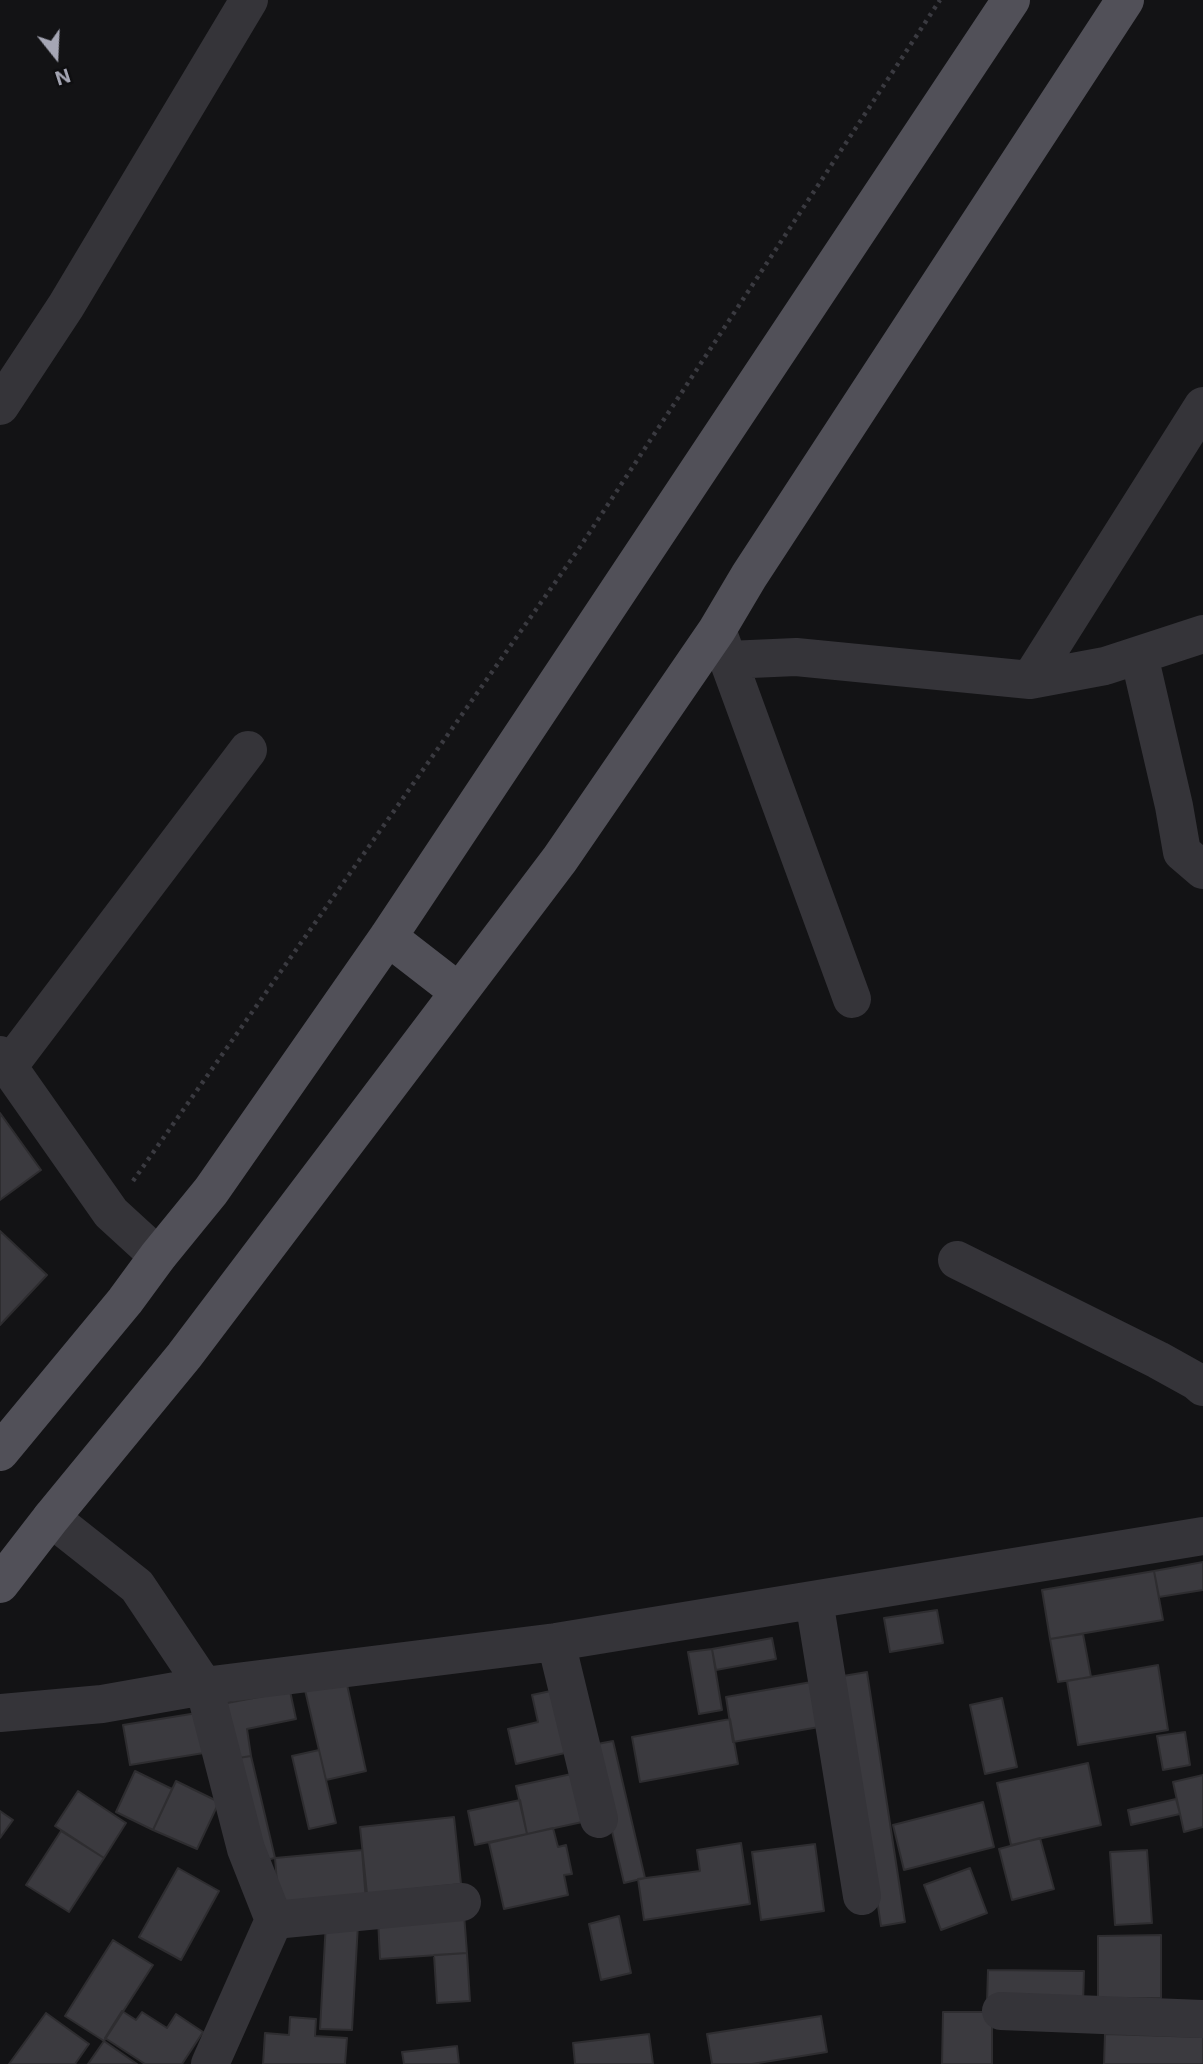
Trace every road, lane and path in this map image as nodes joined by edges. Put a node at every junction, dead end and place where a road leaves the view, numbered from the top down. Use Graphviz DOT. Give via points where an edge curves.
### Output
graph roads {
  1 [pos="249,0"];
  2 [pos="940,0"];
  3 [pos="1011,0"];
  4 [pos="1125,0"];
  5 [pos="0,406"];
  6 [pos="1203,406"];
  7 [pos="1203,634"];
  8 [pos="722,645"];
  9 [pos="1139,655"];
  10 [pos="1030,680"];
  11 [pos="248,750"];
  12 [pos="1203,870"];
  13 [pos="388,937"];
  14 [pos="459,992"];
  15 [pos="852,999"];
  16 [pos="4,1060"];
  17 [pos="111,1213"];
  18 [pos="158,1256"];
  19 [pos="957,1261"];
  20 [pos="1203,1387"];
  21 [pos="0,1452"];
  22 [pos="51,1518"];
  23 [pos="1203,1535"];
  24 [pos="0,1584"];
  25 [pos="814,1600"];
  26 [pos="556,1642"];
  27 [pos="204,1686"];
  28 [pos="0,1713"];
  29 [pos="599,1819"];
  30 [pos="862,1896"];
  31 [pos="462,1902"];
  32 [pos="274,1920"];
  33 [pos="1001,2011"];
  34 [pos="1203,2019"];
  35 [pos="210,2064"];
  1 -- 5 [label="street" via="66,306"];
  2 -- 17 [label="path" via="579,550"];
  3 -- 13 [label="main road"];
  4 -- 8 [label="main road" via="772,542"];
  6 -- 10 [label="street"];
  7 -- 9 [label="street"];
  8 -- 10 [label="street" via="796,657"];
  8 -- 14 [label="main road"];
  8 -- 15 [label="street"];
  9 -- 10 [label="street"];
  9 -- 12 [label="street" via="1182,852"];
  11 -- 16 [label="street"];
  13 -- 14 [label="main road"];
  13 -- 18 [label="main road" via="211,1191"];
  14 -- 22 [label="main road" via="268,1248"];
  16 -- 17 [label="street"];
  17 -- 18 [label="street"];
  18 -- 21 [label="main road"];
  19 -- 20 [label="street" via="1158,1360"];
  22 -- 24 [label="main road"];
  22 -- 27 [label="street" via="137,1586"];
  23 -- 25 [label="street"];
  25 -- 26 [label="street"];
  25 -- 30 [label="street"];
  26 -- 27 [label="street"];
  26 -- 29 [label="street"];
  27 -- 28 [label="street" via="102,1704"];
  27 -- 32 [label="street" via="246,1849"];
  31 -- 32 [label="street"];
  32 -- 35 [label="street"];
  33 -- 34 [label="street"];
}
